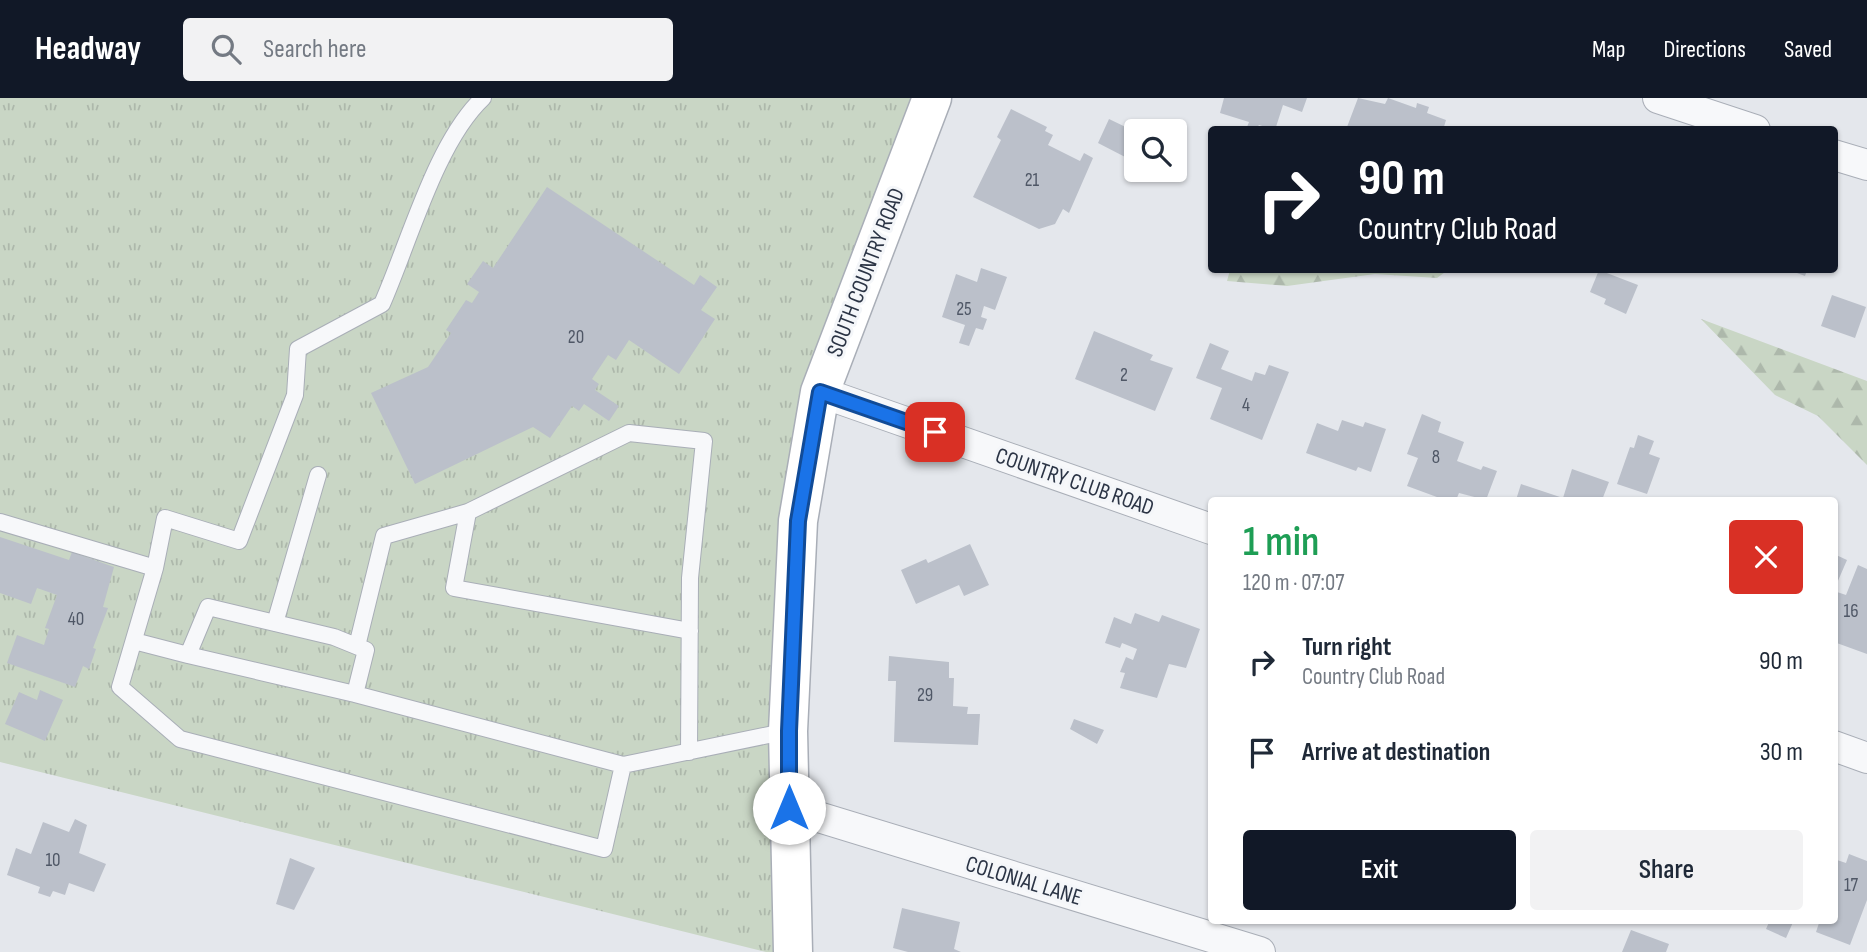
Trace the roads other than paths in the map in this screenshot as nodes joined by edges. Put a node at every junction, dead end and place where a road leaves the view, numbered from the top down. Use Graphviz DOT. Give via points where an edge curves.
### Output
graph roads {
  1 [pos="483,98"];
  2 [pos="932,98"];
  3 [pos="1658,98"];
  4 [pos="1743,126"];
  5 [pos="1838,156"];
  6 [pos="1867,166"];
  7 [pos="820,392"];
  8 [pos="317,475"];
  9 [pos="468,512"];
  10 [pos="0,522"];
  11 [pos="1208,528"];
  12 [pos="155,568"];
  13 [pos="275,623"];
  14 [pos="690,631"];
  15 [pos="134,641"];
  16 [pos="357,646"];
  17 [pos="188,655"];
  18 [pos="355,694"];
  19 [pos="789,731"];
  20 [pos="1838,747"];
  21 [pos="689,752"];
  22 [pos="1867,758"];
  23 [pos="623,765"];
  24 [pos="789,808"];
  25 [pos="793,952"];
  26 [pos="1260,952"];
  1 -- 12 [label="lane" via="467,113 426,193 382,304 298,349 295,395 239,541 166,518"];
  2 -- 7 [label="main road, SOUTH COUNTRY ROAD"];
  3 -- 4 [label="street"];
  5 -- 6 [label="street"];
  7 -- 11 [label="street, COUNTRY CLUB ROAD"];
  7 -- 19 [label="main road, SOUTH COUNTRY ROAD" via="798,521"];
  8 -- 13 [label="lane"];
  9 -- 14 [label="lane" via="454,588"];
  9 -- 14 [label="lane" via="629,433 704,441 690,578"];
  9 -- 16 [label="lane" via="383,536"];
  10 -- 12 [label="lane"];
  12 -- 15 [label="lane"];
  13 -- 16 [label="lane"];
  13 -- 17 [label="lane" via="208,607"];
  14 -- 21 [label="lane"];
  15 -- 17 [label="lane"];
  15 -- 23 [label="lane" via="120,687 180,738 604,849"];
  16 -- 18 [label="lane" via="366,650"];
  17 -- 18 [label="lane"];
  18 -- 23 [label="lane"];
  19 -- 21 [label="lane"];
  19 -- 24 [label="main road, SOUTH COUNTRY ROAD"];
  20 -- 22 [label="street"];
  21 -- 23 [label="lane"];
  24 -- 25 [label="main road, SOUTH COUNTRY ROAD"];
  24 -- 26 [label="street, COLONIAL LANE"];
}
